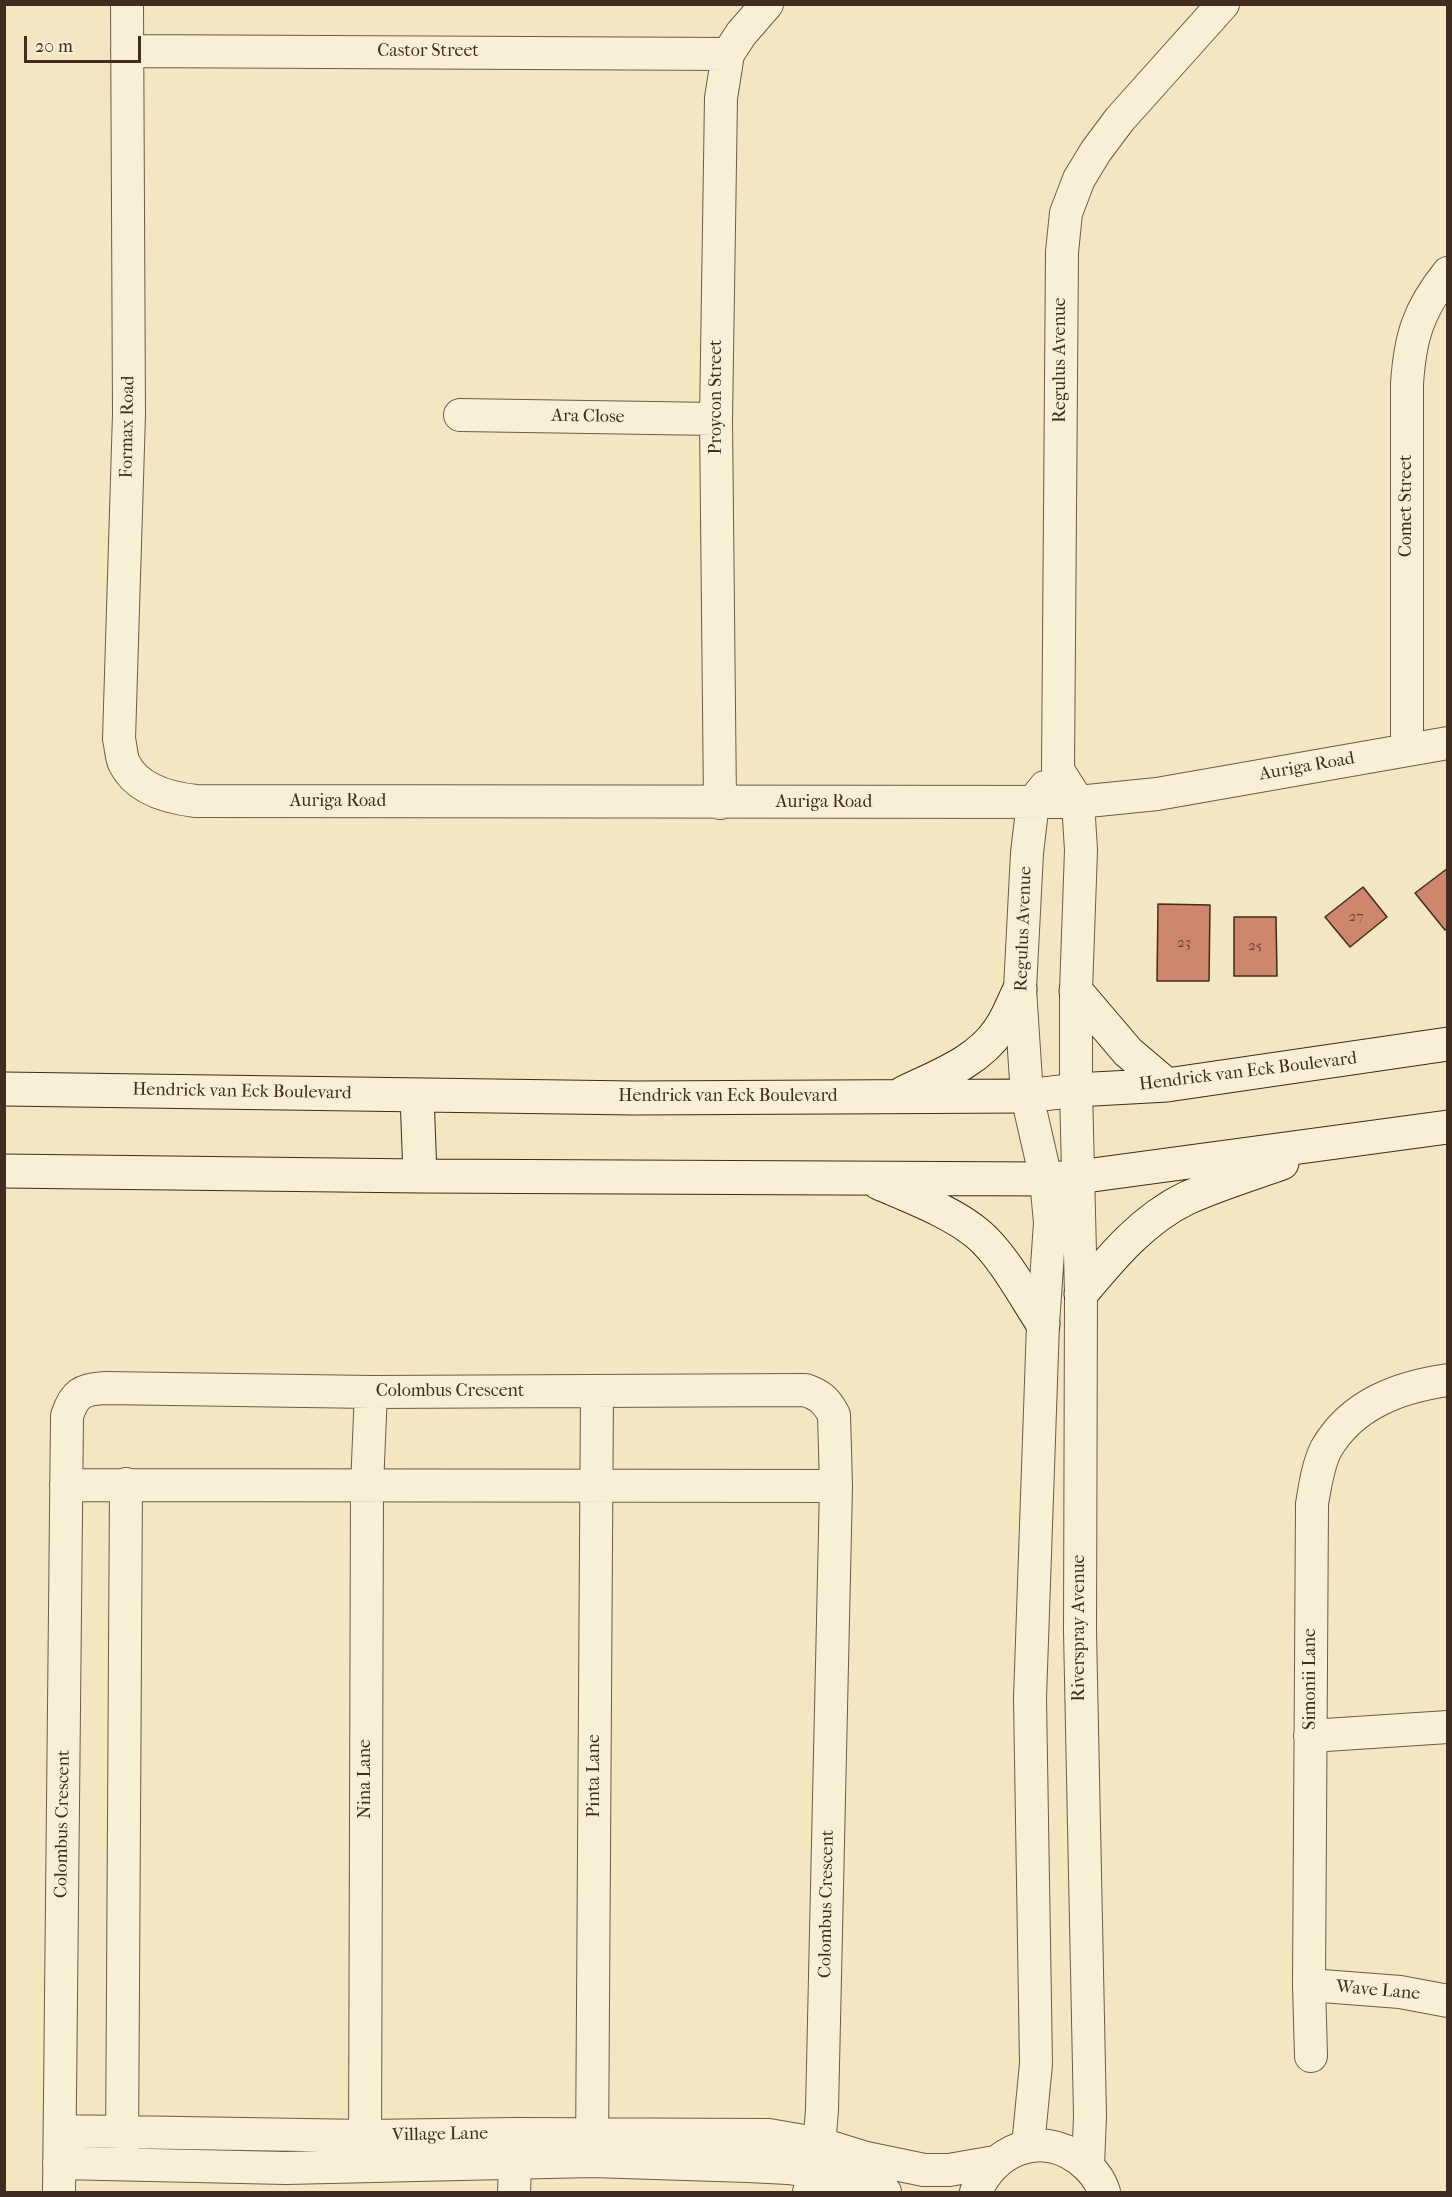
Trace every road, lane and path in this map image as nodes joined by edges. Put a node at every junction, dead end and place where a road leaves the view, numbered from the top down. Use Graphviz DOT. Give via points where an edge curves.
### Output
graph roads {
  1 [pos="128,4"];
  2 [pos="767,4"];
  3 [pos="1224,4"];
  4 [pos="127,51"];
  5 [pos="728,54"];
  6 [pos="1448,273"];
  7 [pos="460,415"];
  8 [pos="716,419"];
  9 [pos="1448,743"];
  10 [pos="1407,749"];
  11 [pos="1058,770"];
  12 [pos="196,801"];
  13 [pos="1033,802"];
  14 [pos="1077,802"];
  15 [pos="720,803"];
  16 [pos="1020,989"];
  17 [pos="1076,991"];
  18 [pos="1448,1044"];
  19 [pos="1167,1085"];
  20 [pos="4,1089"];
  21 [pos="1076,1090"];
  22 [pos="417,1095"];
  23 [pos="896,1096"];
  24 [pos="1027,1096"];
  25 [pos="1448,1127"];
  26 [pos="1352,1139"];
  27 [pos="4,1171"];
  28 [pos="420,1176"];
  29 [pos="1078,1177"];
  30 [pos="869,1178"];
  31 [pos="1046,1179"];
  32 [pos="1081,1294"];
  33 [pos="1043,1324"];
  34 [pos="1448,1380"];
  35 [pos="1042,1388"];
  36 [pos="597,1391"];
  37 [pos="371,1392"];
  38 [pos="1081,1392"];
  39 [pos="66,1485"];
  40 [pos="126,1485"];
  41 [pos="367,1486"];
  42 [pos="597,1486"];
  43 [pos="837,1486"];
  44 [pos="1032,1630"];
  45 [pos="1080,1631"];
  46 [pos="1448,1727"];
  47 [pos="1310,1736"];
  48 [pos="1081,1776"];
  49 [pos="1030,1779"];
  50 [pos="1309,1985"];
  51 [pos="1448,2001"];
  52 [pos="1311,2056"];
  53 [pos="60,2131"];
  54 [pos="123,2132"];
  55 [pos="287,2134"];
  56 [pos="1028,2146"];
  57 [pos="592,2148"];
  58 [pos="365,2151"];
  59 [pos="995,2162"];
  60 [pos="515,2163"];
  61 [pos="121,2165"];
  62 [pos="1088,2166"];
  63 [pos="815,2170"];
  64 [pos="59,2178"];
  65 [pos="286,2180"];
  66 [pos="885,2193"];
  67 [pos="976,2193"];
  68 [pos="1104,2193"];
  1 -- 4 [label="street, Formax Road"];
  2 -- 5 [label="street, Proycon Street"];
  3 -- 11 [label="street, Regulus Avenue" via="1120,119 1079,179 1066,213 1062,252"];
  4 -- 5 [label="street, Castor Street"];
  4 -- 12 [label="street, Formax Road" via="129,414 119,740 124,762 145,786 178,799"];
  5 -- 8 [label="street, Proycon Street" via="721,98"];
  6 -- 10 [label="street, Comet Street" via="1424,305 1409,357"];
  7 -- 8 [label="street, Ara Close"];
  8 -- 15 [label="street, Proycon Street"];
  9 -- 10 [label="street, Auriga Road"];
  10 -- 14 [label="street, Auriga Road" via="1157,794"];
  11 -- 13 [label="street"];
  11 -- 14 [label="street"];
  12 -- 15 [label="street, Auriga Road"];
  13 -- 14 [label="street, Auriga Road"];
  13 -- 15 [label="street, Auriga Road"];
  13 -- 16 [label="street, Regulus Avenue"];
  14 -- 17 [label="street" via="1081,850"];
  16 -- 23 [label="main road" via="1000,1029 978,1052"];
  16 -- 24 [label="street, Regulus Avenue"];
  17 -- 19 [label="main road" via="1128,1052"];
  17 -- 21 [label="street"];
  18 -- 19 [label="main road, Hendrick van Eck Boulevard"];
  19 -- 21 [label="main road, Hendrick van Eck Boulevard"];
  20 -- 22 [label="main road, Hendrick van Eck Boulevard"];
  21 -- 24 [label="main road, Hendrick van Eck Boulevard"];
  21 -- 29 [label="street, Riverspray Avenue"];
  22 -- 23 [label="main road, Hendrick van Eck Boulevard"];
  22 -- 28 [label="main road"];
  23 -- 24 [label="main road, Hendrick van Eck Boulevard"];
  24 -- 31 [label="street"];
  25 -- 26 [label="main road"];
  26 -- 29 [label="main road"];
  26 -- 32 [label="main road" via="1186,1199 1131,1238"];
  27 -- 28 [label="main road"];
  28 -- 30 [label="main road"];
  29 -- 31 [label="main road"];
  29 -- 32 [label="street, Riverspray Avenue"];
  30 -- 31 [label="main road"];
  30 -- 33 [label="main road" via="962,1223 978,1235 994,1251"];
  31 -- 33 [label="street" via="1050,1223"];
  32 -- 38 [label="street, Riverspray Avenue"];
  33 -- 35 [label="street"];
  34 -- 47 [label="street, Simonii Lane" via="1390,1393 1359,1411 1325,1451 1312,1504"];
  35 -- 38 [label="street"];
  35 -- 44 [label="street"];
  36 -- 37 [label="street, Colombus Crescent"];
  36 -- 42 [label="street, Pinta Lane"];
  36 -- 43 [label="street, Colombus Crescent" via="805,1390 820,1395 834,1415"];
  37 -- 39 [label="street, Colombus Crescent" via="90,1389 78,1394 67,1416"];
  37 -- 41 [label="street, Nina Lane"];
  38 -- 45 [label="street, Riverspray Avenue"];
  39 -- 40 [label="street"];
  39 -- 53 [label="street, Colombus Crescent"];
  40 -- 41 [label="street"];
  40 -- 54 [label="street"];
  41 -- 42 [label="street"];
  41 -- 58 [label="street, Nina Lane"];
  42 -- 43 [label="street"];
  42 -- 57 [label="street, Pinta Lane"];
  43 -- 63 [label="street, Colombus Crescent"];
  44 -- 45 [label="street"];
  44 -- 49 [label="street"];
  45 -- 48 [label="street, Riverspray Avenue"];
  46 -- 47 [label="street"];
  47 -- 50 [label="street, Simonii Lane"];
  48 -- 49 [label="street"];
  48 -- 62 [label="street, Riverspray Avenue"];
  49 -- 56 [label="street" via="1036,2064"];
  50 -- 51 [label="street, Wave Lane" via="1400,1992"];
  50 -- 52 [label="street, Simonii Lane"];
  53 -- 54 [label="street, Village Lane"];
  53 -- 64 [label="street, Colombus Crescent"];
  54 -- 55 [label="street, Village Lane"];
  54 -- 61 [label="street"];
  55 -- 58 [label="street, Village Lane"];
  55 -- 65 [label="street"];
  56 -- 59 [label="street"];
  56 -- 62 [label="street" via="1050,2146 1070,2152"];
  57 -- 60 [label="street, Village Lane"];
  57 -- 63 [label="street, Village Lane"];
  58 -- 60 [label="street, Village Lane"];
  58 -- 65 [label="street, Village Lane"];
  59 -- 63 [label="street" via="924,2170 866,2158"];
  59 -- 67 [label="street"];
  61 -- 64 [label="street, Village Lane"];
  61 -- 65 [label="street, Village Lane"];
  62 -- 68 [label="street"];
  63 -- 66 [label="street"];
}
